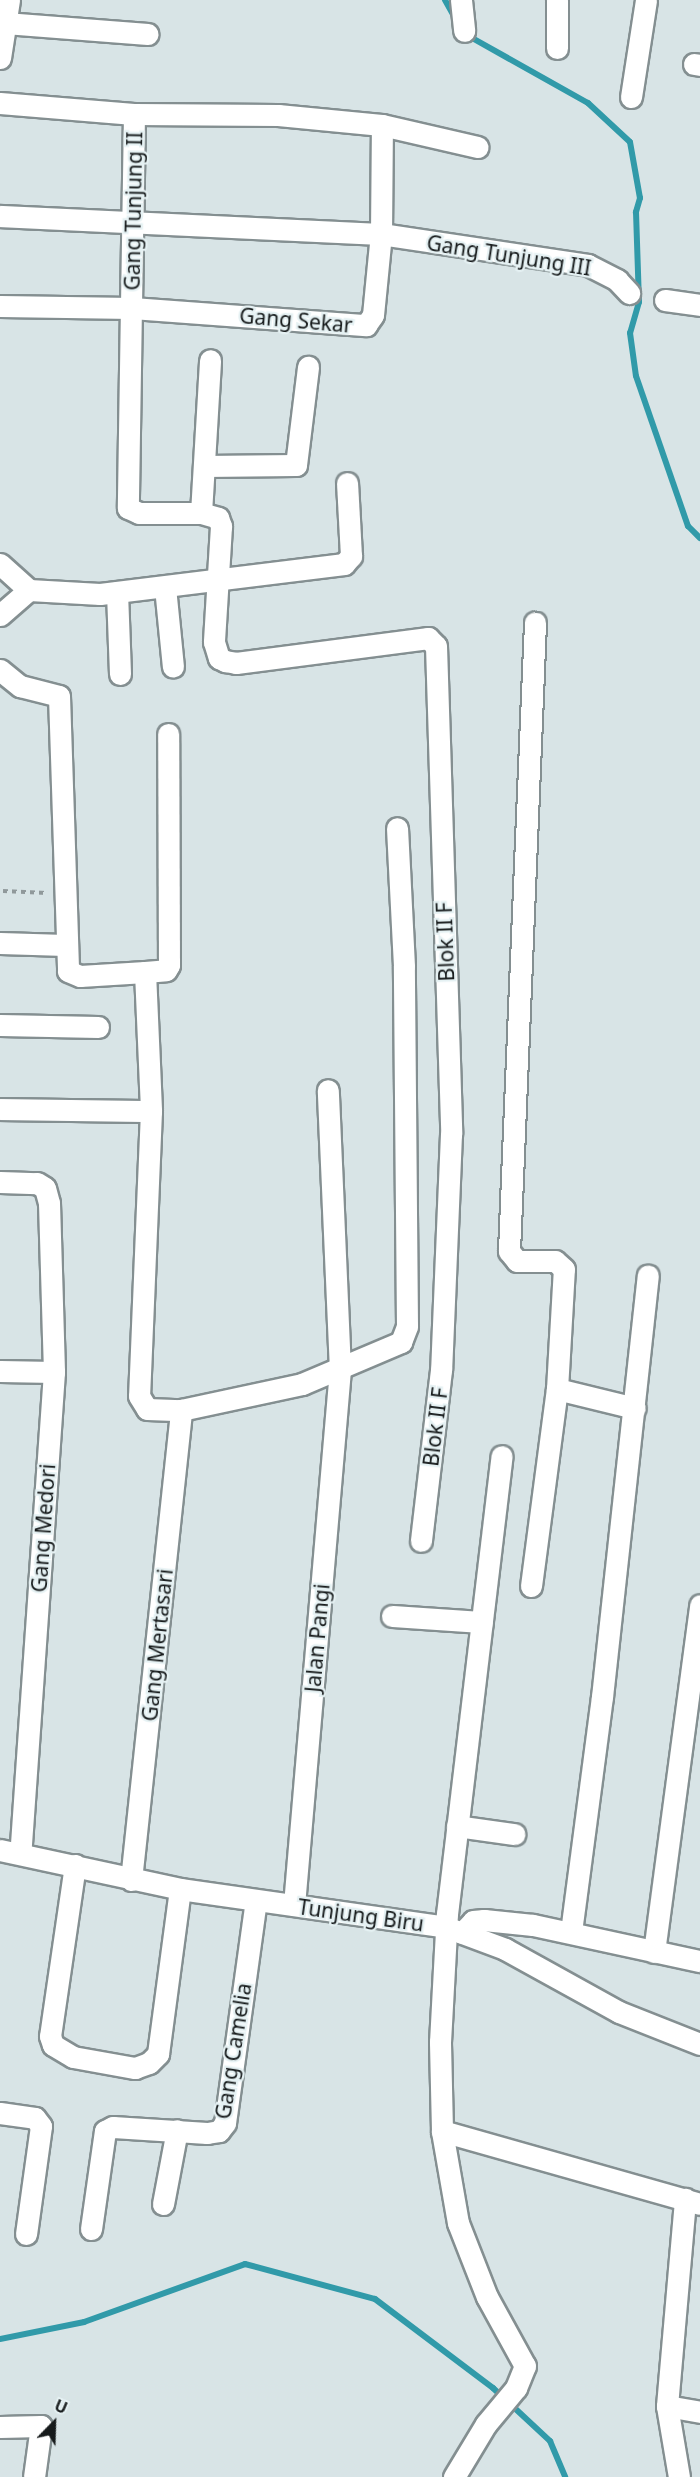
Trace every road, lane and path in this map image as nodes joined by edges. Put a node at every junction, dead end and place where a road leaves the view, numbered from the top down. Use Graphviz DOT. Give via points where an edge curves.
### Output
graph roads {
  1 [pos="9,0"];
  2 [pos="461,0"];
  3 [pos="557,0"];
  4 [pos="646,0"];
  5 [pos="5,23"];
  6 [pos="464,31"];
  7 [pos="148,34"];
  8 [pos="556,48"];
  9 [pos="0,58"];
  10 [pos="631,98"];
  11 [pos="0,104"];
  12 [pos="134,114"];
  13 [pos="382,125"];
  14 [pos="477,147"];
  15 [pos="0,216"];
  16 [pos="132,222"];
  17 [pos="381,234"];
  18 [pos="629,293"];
  19 [pos="665,300"];
  20 [pos="700,305"];
  21 [pos="0,306"];
  22 [pos="132,308"];
  23 [pos="210,360"];
  24 [pos="308,367"];
  25 [pos="204,466"];
  26 [pos="347,483"];
  27 [pos="201,513"];
  28 [pos="0,564"];
  29 [pos="219,578"];
  30 [pos="165,587"];
  31 [pos="29,590"];
  32 [pos="117,592"];
  33 [pos="0,615"];
  34 [pos="535,623"];
  35 [pos="173,667"];
  36 [pos="0,670"];
  37 [pos="120,674"];
  38 [pos="168,734"];
  39 [pos="397,828"];
  40 [pos="3,891"];
  41 [pos="63,893"];
  42 [pos="0,943"];
  43 [pos="65,945"];
  44 [pos="146,972"];
  45 [pos="0,1025"];
  46 [pos="98,1027"];
  47 [pos="328,1090"];
  48 [pos="0,1109"];
  49 [pos="151,1111"];
  50 [pos="0,1182"];
  51 [pos="648,1275"];
  52 [pos="340,1370"];
  53 [pos="0,1371"];
  54 [pos="54,1372"];
  55 [pos="557,1389"];
  56 [pos="635,1408"];
  57 [pos="181,1410"];
  58 [pos="502,1456"];
  59 [pos="421,1541"];
  60 [pos="531,1586"];
  61 [pos="700,1605"];
  62 [pos="392,1616"];
  63 [pos="482,1622"];
  64 [pos="457,1826"];
  65 [pos="514,1834"];
  66 [pos="10,1851"];
  67 [pos="75,1864"];
  68 [pos="131,1880"];
  69 [pos="180,1889"];
  70 [pos="256,1901"];
  71 [pos="294,1905"];
  72 [pos="454,1930"];
  73 [pos="571,1932"];
  74 [pos="654,1952"];
  75 [pos="700,1961"];
  76 [pos="700,2044"];
  77 [pos="0,2113"];
  78 [pos="177,2130"];
  79 [pos="442,2131"];
  80 [pos="692,2201"];
  81 [pos="163,2204"];
  82 [pos="91,2229"];
  83 [pos="26,2234"];
  84 [pos="667,2406"];
  85 [pos="700,2412"];
  86 [pos="0,2427"];
  87 [pos="34,2477"];
  88 [pos="454,2477"];
  89 [pos="679,2477"];
  1 -- 5 [label="street"];
  2 -- 6 [label="street"];
  3 -- 8 [label="street"];
  4 -- 10 [label="street"];
  5 -- 7 [label="street"];
  5 -- 9 [label="street"];
  11 -- 12 [label="street"];
  12 -- 13 [label="street" via="278,115"];
  12 -- 16 [label="street, Gang Tunjung II"];
  13 -- 14 [label="street"];
  13 -- 17 [label="street"];
  15 -- 16 [label="street, Gang Tunjung III"];
  16 -- 17 [label="street, Gang Tunjung III"];
  16 -- 22 [label="street, Gang Tunjung II"];
  17 -- 18 [label="street, Gang Tunjung III" via="588,265 616,280"];
  17 -- 22 [label="street, Gang Sekar" via="373,315 366,326"];
  19 -- 20 [label="street"];
  21 -- 22 [label="street"];
  22 -- 27 [label="street, Gang Tunjung II" via="128,508 139,513"];
  23 -- 25 [label="street"];
  24 -- 25 [label="street" via="296,465"];
  25 -- 27 [label="street"];
  26 -- 29 [label="street" via="349,561"];
  27 -- 29 [label="street" via="218,518 221,526"];
  28 -- 31 [label="street"];
  29 -- 30 [label="street"];
  29 -- 59 [label="street, Blok II F" via="214,642 219,658 225,661 236,663 428,638 436,646 451,1134 441,1370"];
  30 -- 32 [label="street"];
  30 -- 35 [label="street"];
  31 -- 32 [label="street"];
  31 -- 33 [label="street"];
  32 -- 37 [label="street"];
  34 -- 55 [label="street" via="509,1251 518,1261 555,1261 564,1269"];
  36 -- 41 [label="street" via="20,686 59,696"];
  38 -- 44 [label="street" via="169,964 166,970"];
  39 -- 52 [label="street" via="404,966 407,1326 401,1342"];
  40 -- 41 [label="path"];
  41 -- 43 [label="street"];
  42 -- 43 [label="street"];
  43 -- 44 [label="street" via="66,966 74,976"];
  44 -- 49 [label="street"];
  45 -- 46 [label="street"];
  47 -- 52 [label="street, Jalan Pangi"];
  48 -- 49 [label="street"];
  49 -- 57 [label="street" via="138,1396 147,1409"];
  50 -- 54 [label="street, Gang Medori" via="37,1183 45,1188 49,1203"];
  51 -- 56 [label="street"];
  52 -- 57 [label="street" via="268,1393"];
  52 -- 71 [label="street, Jalan Pangi"];
  53 -- 54 [label="street"];
  54 -- 66 [label="street, Gang Medori"];
  55 -- 56 [label="street"];
  55 -- 60 [label="street"];
  56 -- 73 [label="street"];
  57 -- 68 [label="street, Gang Mertasari"];
  58 -- 63 [label="street"];
  61 -- 74 [label="street"];
  62 -- 63 [label="street"];
  63 -- 64 [label="street"];
  64 -- 65 [label="street"];
  64 -- 72 [label="street"];
  66 -- 67 [label="street, Tunjung Biru"];
  67 -- 68 [label="street, Tunjung Biru"];
  67 -- 69 [label="street" via="50,2026 53,2045 73,2057 135,2068 149,2063 158,2054"];
  68 -- 69 [label="street, Tunjung Biru"];
  69 -- 70 [label="street, Tunjung Biru"];
  70 -- 71 [label="street, Tunjung Biru"];
  70 -- 78 [label="street, Gang Camelia" via="225,2123 219,2131"];
  71 -- 72 [label="street, Tunjung Biru"];
  72 -- 73 [label="street" via="484,1920"];
  72 -- 76 [label="street, Tunjung Biru" via="505,1949 619,2012"];
  72 -- 79 [label="street" via="440,2042"];
  73 -- 74 [label="street"];
  74 -- 75 [label="street"];
  77 -- 83 [label="street" via="35,2118 41,2126"];
  78 -- 81 [label="street"];
  78 -- 82 [label="street, Gang Camelia" via="112,2127 105,2131"];
  79 -- 80 [label="street"];
  79 -- 88 [label="street" via="458,2223 487,2297 525,2366 516,2388 486,2424"];
  80 -- 84 [label="street"];
  84 -- 85 [label="street"];
  84 -- 89 [label="street"];
  86 -- 87 [label="street" via="40,2426"];
}
